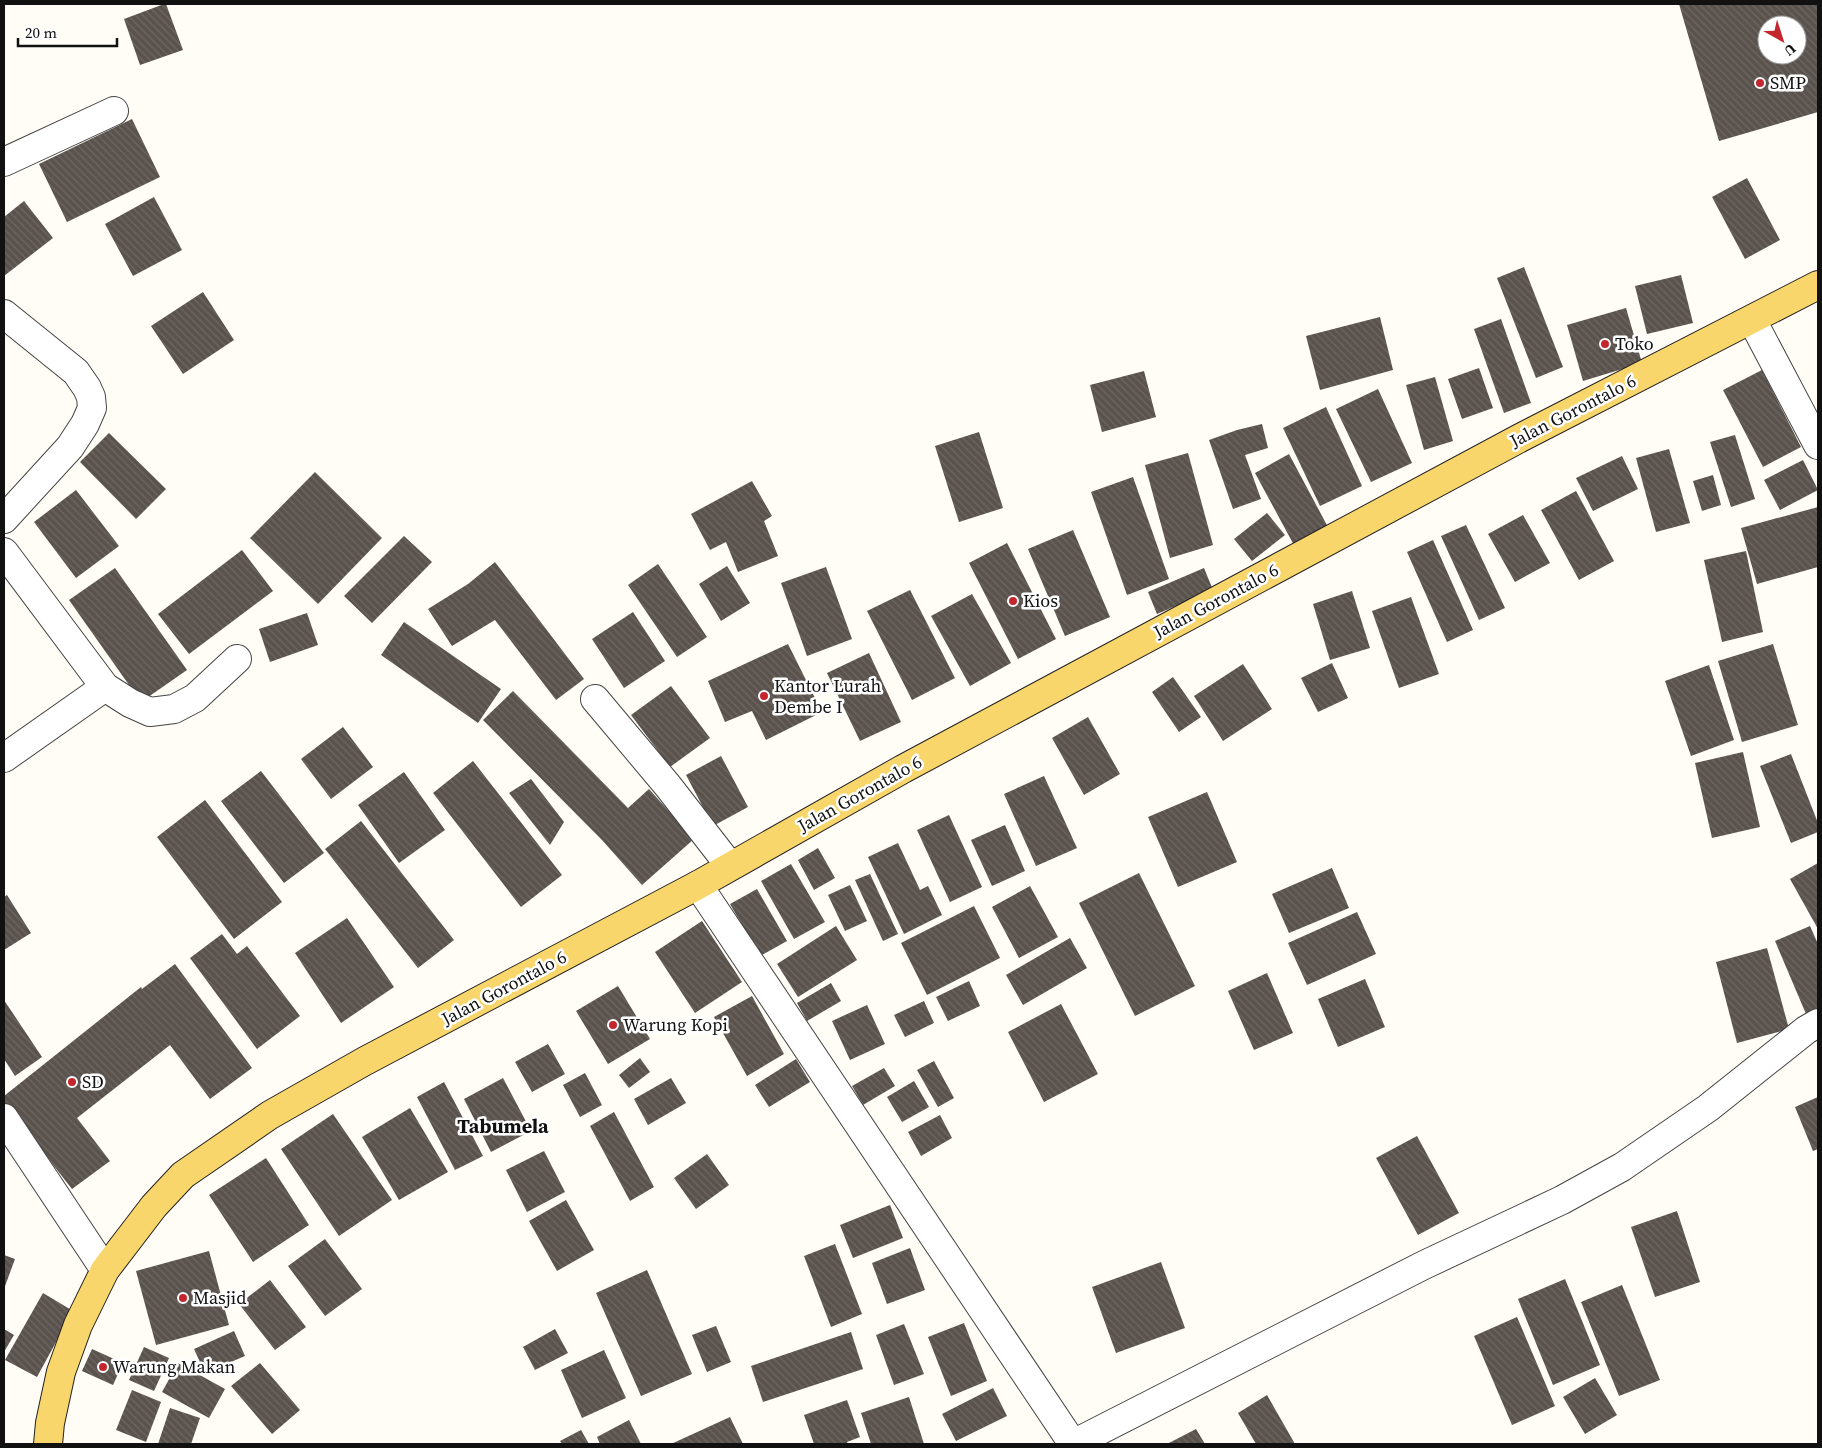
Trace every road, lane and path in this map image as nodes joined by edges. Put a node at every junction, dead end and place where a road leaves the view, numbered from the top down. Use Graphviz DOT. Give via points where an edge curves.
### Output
graph roads {
  1 [pos="114,111"];
  2 [pos="4,162"];
  3 [pos="1818,285"];
  4 [pos="4,314"];
  5 [pos="1752,320"];
  6 [pos="1818,445"];
  7 [pos="4,519"];
  8 [pos="4,552"];
  9 [pos="237,659"];
  10 [pos="105,687"];
  11 [pos="595,699"];
  12 [pos="4,758"];
  13 [pos="730,866"];
  14 [pos="698,885"];
  15 [pos="1818,1024"];
  16 [pos="4,1118"];
  17 [pos="106,1270"];
  18 [pos="48,1444"];
  19 [pos="1073,1444"];
  1 -- 2 [label="street"];
  3 -- 5 [label="main road, Jalan Gorontalo 6"];
  4 -- 7 [label="street" via="76,372 91,397 92,408 70,447"];
  5 -- 6 [label="street"];
  5 -- 13 [label="main road, Jalan Gorontalo 6" via="1468,466 903,769"];
  8 -- 10 [label="street"];
  9 -- 10 [label="street" via="196,698 174,709 150,712"];
  10 -- 12 [label="street"];
  11 -- 13 [label="street"];
  13 -- 14 [label="main road, Jalan Gorontalo 6"];
  14 -- 17 [label="main road, Jalan Gorontalo 6" via="365,1061 262,1120 183,1175 154,1206"];
  14 -- 19 [label="street"];
  15 -- 19 [label="street" via="1806,1030 1708,1108 1622,1167"];
  16 -- 17 [label="street"];
  17 -- 18 [label="main road, Jalan Gorontalo 6" via="78,1326 60,1372"];
}
